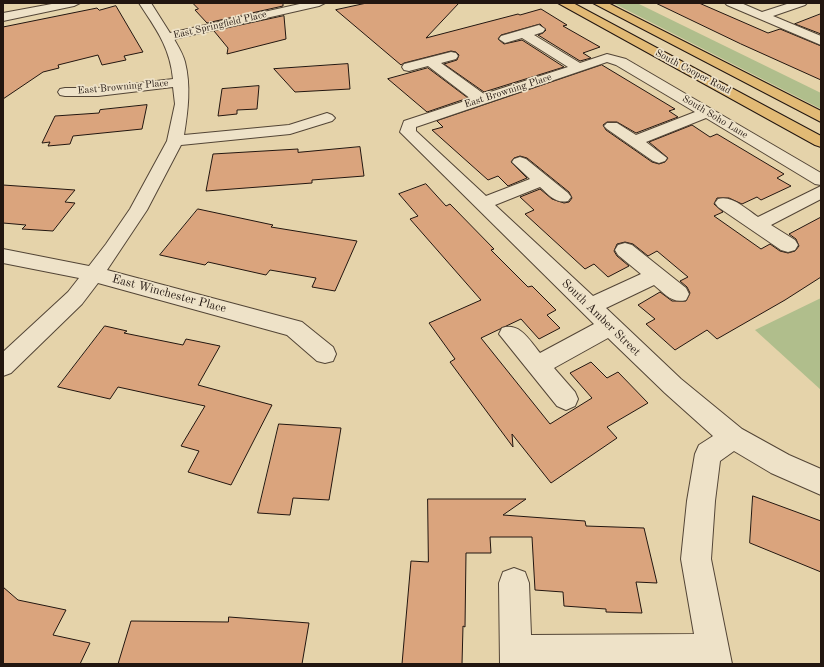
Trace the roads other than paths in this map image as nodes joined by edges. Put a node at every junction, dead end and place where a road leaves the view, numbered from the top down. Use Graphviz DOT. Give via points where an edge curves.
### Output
graph roads {
  1 [pos="7,3"];
  2 [pos="74,3"];
  3 [pos="145,3"];
  4 [pos="264,3"];
  5 [pos="319,3"];
  6 [pos="564,3"];
  7 [pos="599,3"];
  8 [pos="730,3"];
  9 [pos="801,3"];
  10 [pos="275,13"];
  11 [pos="762,16"];
  12 [pos="7,17"];
  13 [pos="542,28"];
  14 [pos="524,34"];
  15 [pos="167,37"];
  16 [pos="506,39"];
  17 [pos="821,42"];
  18 [pos="451,56"];
  19 [pos="608,58"];
  20 [pos="431,62"];
  21 [pos="409,67"];
  22 [pos="579,68"];
  23 [pos="181,82"];
  24 [pos="65,92"];
  25 [pos="482,100"];
  26 [pos="708,112"];
  27 [pos="821,117"];
  28 [pos="327,118"];
  29 [pos="409,124"];
  30 [pos="612,126"];
  31 [pos="175,141"];
  32 [pos="634,141"];
  33 [pos="821,142"];
  34 [pos="659,158"];
  35 [pos="520,162"];
  36 [pos="542,180"];
  37 [pos="821,180"];
  38 [pos="821,192"];
  39 [pos="562,197"];
  40 [pos="724,203"];
  41 [pos="482,204"];
  42 [pos="757,224"];
  43 [pos="788,245"];
  44 [pos="625,250"];
  45 [pos="3,256"];
  46 [pos="93,274"];
  47 [pos="656,275"];
  48 [pos="679,294"];
  49 [pos="590,307"];
  50 [pos="610,326"];
  51 [pos="510,334"];
  52 [pos="326,354"];
  53 [pos="3,366"];
  54 [pos="537,366"];
  55 [pos="566,398"];
  56 [pos="733,437"];
  57 [pos="821,482"];
  58 [pos="514,583"];
  59 [pos="715,657"];
  60 [pos="515,658"];
  1 -- 12 [label="street"];
  2 -- 12 [label="street"];
  3 -- 15 [label="street"];
  4 -- 10 [label="street"];
  5 -- 10 [label="street, East Springfield Place"];
  6 -- 33 [label="main road, South Cooper Road"];
  7 -- 27 [label="main road, South Cooper Road"];
  8 -- 11 [label="street"];
  9 -- 11 [label="street"];
  10 -- 15 [label="street, East Springfield Place"];
  11 -- 17 [label="street"];
  13 -- 14 [label="street"];
  14 -- 16 [label="street"];
  14 -- 22 [label="street"];
  15 -- 23 [label="street" via="178,61"];
  18 -- 20 [label="street"];
  19 -- 22 [label="street, East Browning Place"];
  19 -- 26 [label="street, South Soho Lane" via="621,62"];
  20 -- 21 [label="street"];
  20 -- 25 [label="street"];
  22 -- 25 [label="street, East Browning Place"];
  23 -- 24 [label="street, East Browning Place" via="98,92"];
  23 -- 31 [label="street" via="182,104"];
  25 -- 29 [label="street, East Browning Place"];
  26 -- 32 [label="street"];
  26 -- 37 [label="street, South Soho Lane"];
  28 -- 31 [label="street" via="290,129"];
  29 -- 41 [label="street, South Amber Street" via="408,132"];
  30 -- 32 [label="street"];
  31 -- 46 [label="street" via="138,210"];
  32 -- 34 [label="street"];
  35 -- 36 [label="street"];
  36 -- 39 [label="street"];
  36 -- 41 [label="street"];
  38 -- 42 [label="street"];
  40 -- 42 [label="street"];
  41 -- 49 [label="street, South Amber Street"];
  42 -- 43 [label="street"];
  44 -- 47 [label="street"];
  45 -- 46 [label="street, East Winchester Place"];
  46 -- 52 [label="street, East Winchester Place" via="294,328"];
  46 -- 53 [label="street" via="75,298"];
  47 -- 48 [label="street"];
  47 -- 49 [label="street"];
  49 -- 50 [label="street, South Amber Street"];
  50 -- 54 [label="street"];
  50 -- 56 [label="street, South Amber Street" via="673,386"];
  51 -- 54 [label="street"];
  54 -- 55 [label="street"];
  56 -- 57 [label="street, South Amber Street" via="780,464"];
  56 -- 59 [label="street" via="708,454 696,559"];
  58 -- 60 [label="street"];
  59 -- 60 [label="street"];
}
